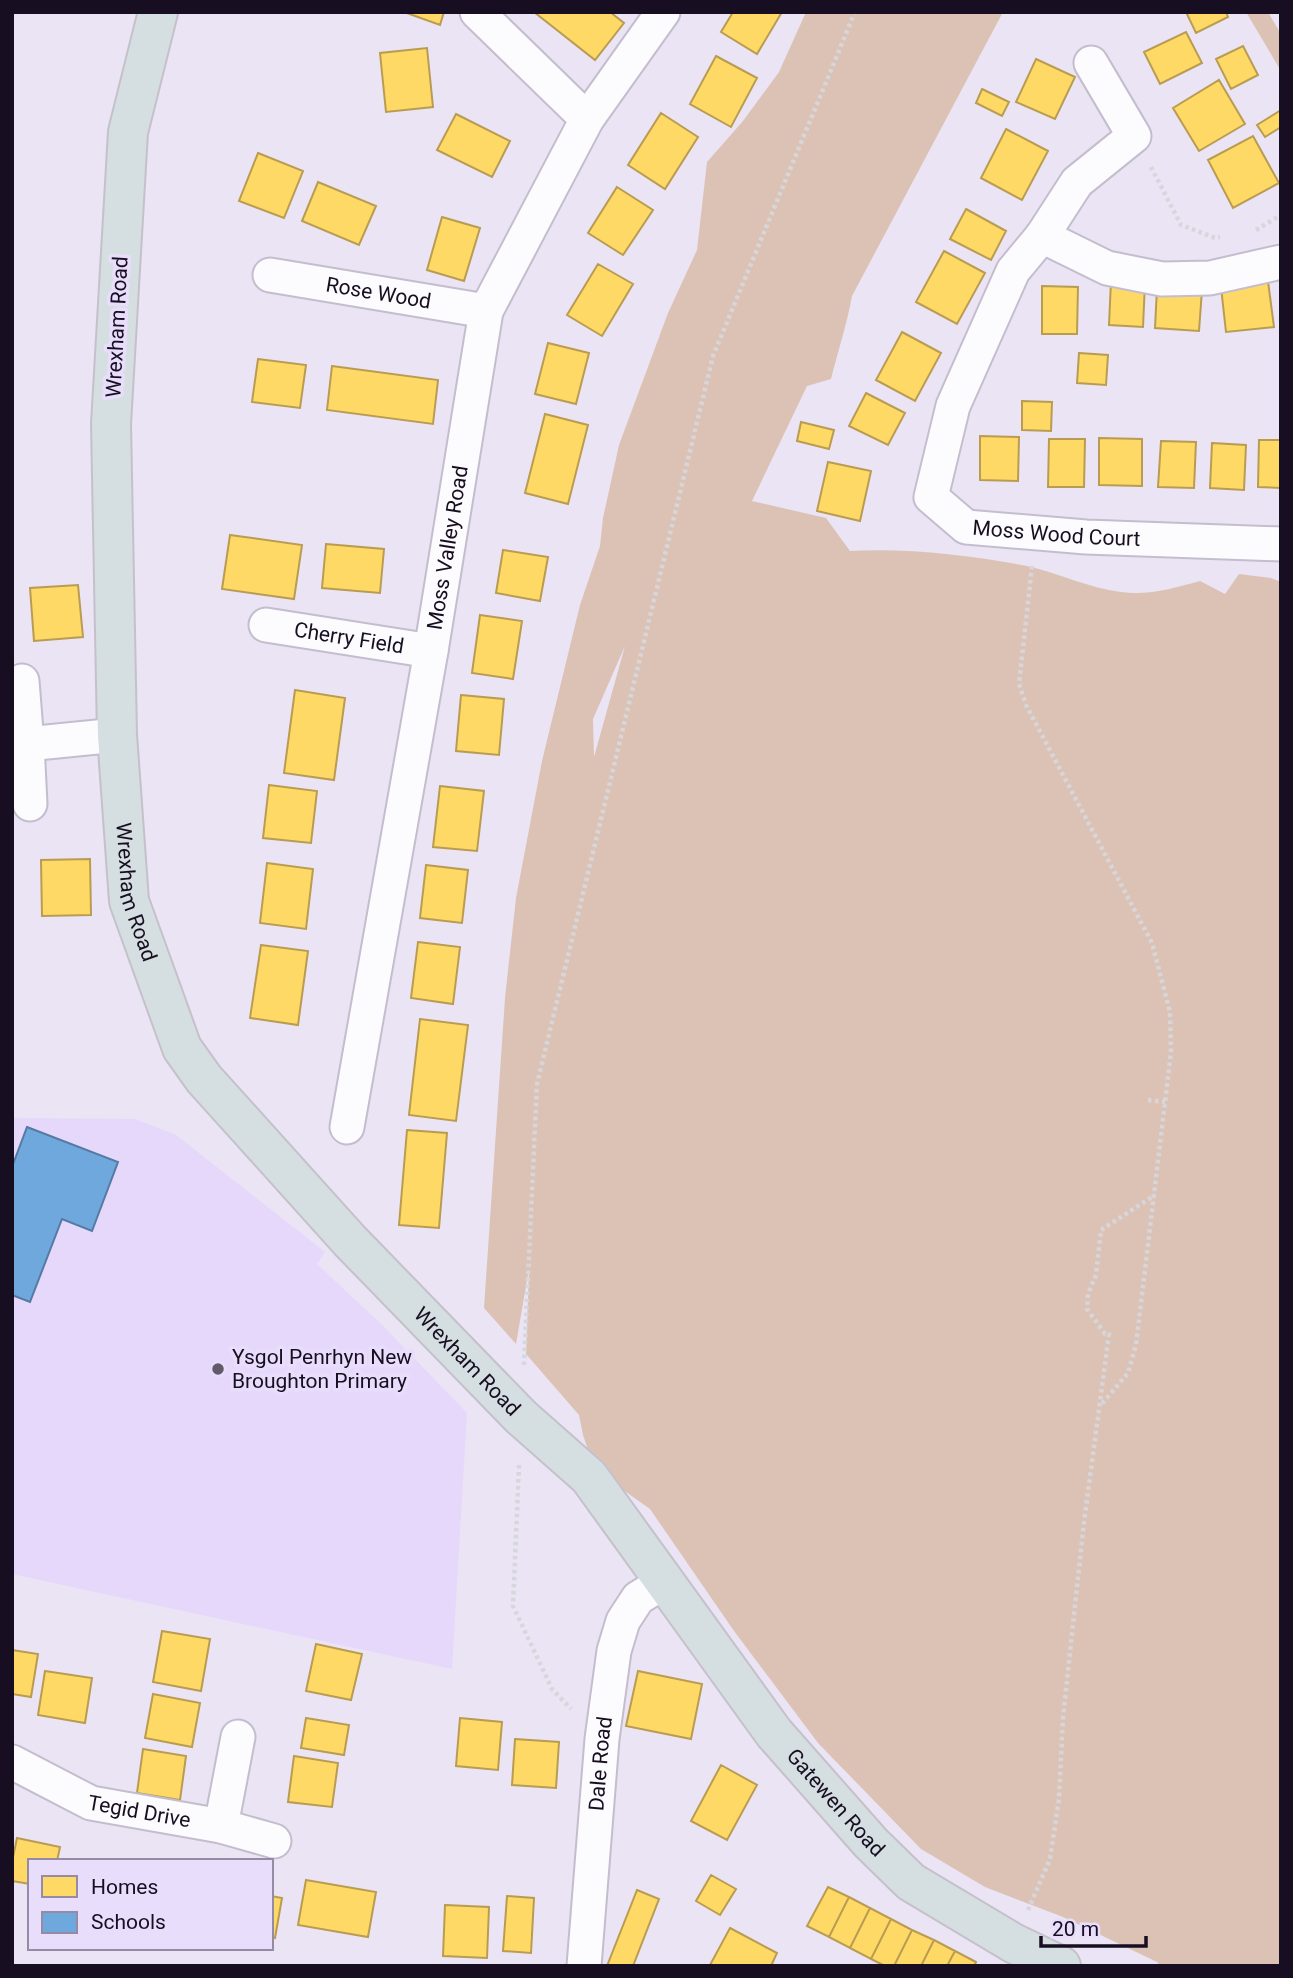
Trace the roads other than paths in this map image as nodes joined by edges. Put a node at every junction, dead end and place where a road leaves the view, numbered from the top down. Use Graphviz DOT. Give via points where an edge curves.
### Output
graph roads {
  1 [pos="158,12"];
  2 [pos="477,12"];
  3 [pos="663,12"];
  4 [pos="1091,63"];
  5 [pos="587,119"];
  6 [pos="1042,236"];
  7 [pos="1281,262"];
  8 [pos="270,275"];
  9 [pos="486,312"];
  10 [pos="1281,544"];
  11 [pos="266,625"];
  12 [pos="430,652"];
  13 [pos="22,681"];
  14 [pos="117,735"];
  15 [pos="27,744"];
  16 [pos="30,804"];
  17 [pos="346,1127"];
  18 [pos="664,1582"];
  19 [pos="238,1737"];
  20 [pos="12,1762"];
  21 [pos="221,1826"];
  22 [pos="274,1841"];
  23 [pos="584,1966"];
  24 [pos="1061,1966"];
  1 -- 14 [label="main road, Wrexham Road" via="128,132 112,410"];
  2 -- 5 [label="street"];
  3 -- 5 [label="street, Moss Valley Road"];
  4 -- 6 [label="street, Moss Wood Court" via="1134,136 1077,182"];
  5 -- 9 [label="street, Moss Valley Road"];
  6 -- 7 [label="street" via="1107,268 1162,279 1210,278"];
  6 -- 10 [label="street, Moss Wood Court" via="1013,271 953,405 931,497 965,527"];
  8 -- 9 [label="street, Rose Wood"];
  9 -- 12 [label="street, Moss Valley Road"];
  11 -- 12 [label="street, Cherry Field"];
  12 -- 17 [label="street, Moss Valley Road"];
  13 -- 15 [label="street"];
  14 -- 15 [label="street"];
  14 -- 18 [label="main road, Wrexham Road" via="129,901 182,1048 204,1079 350,1241 521,1417 589,1477"];
  15 -- 16 [label="street"];
  18 -- 23 [label="street, Dale Road" via="638,1598 623,1621 614,1651 602,1739"];
  18 -- 24 [label="main road, Gatewen Road" via="774,1733 911,1882"];
  19 -- 21 [label="street"];
  20 -- 21 [label="street, Tegid Drive" via="91,1803"];
  21 -- 22 [label="street, Tegid Drive"];
}
